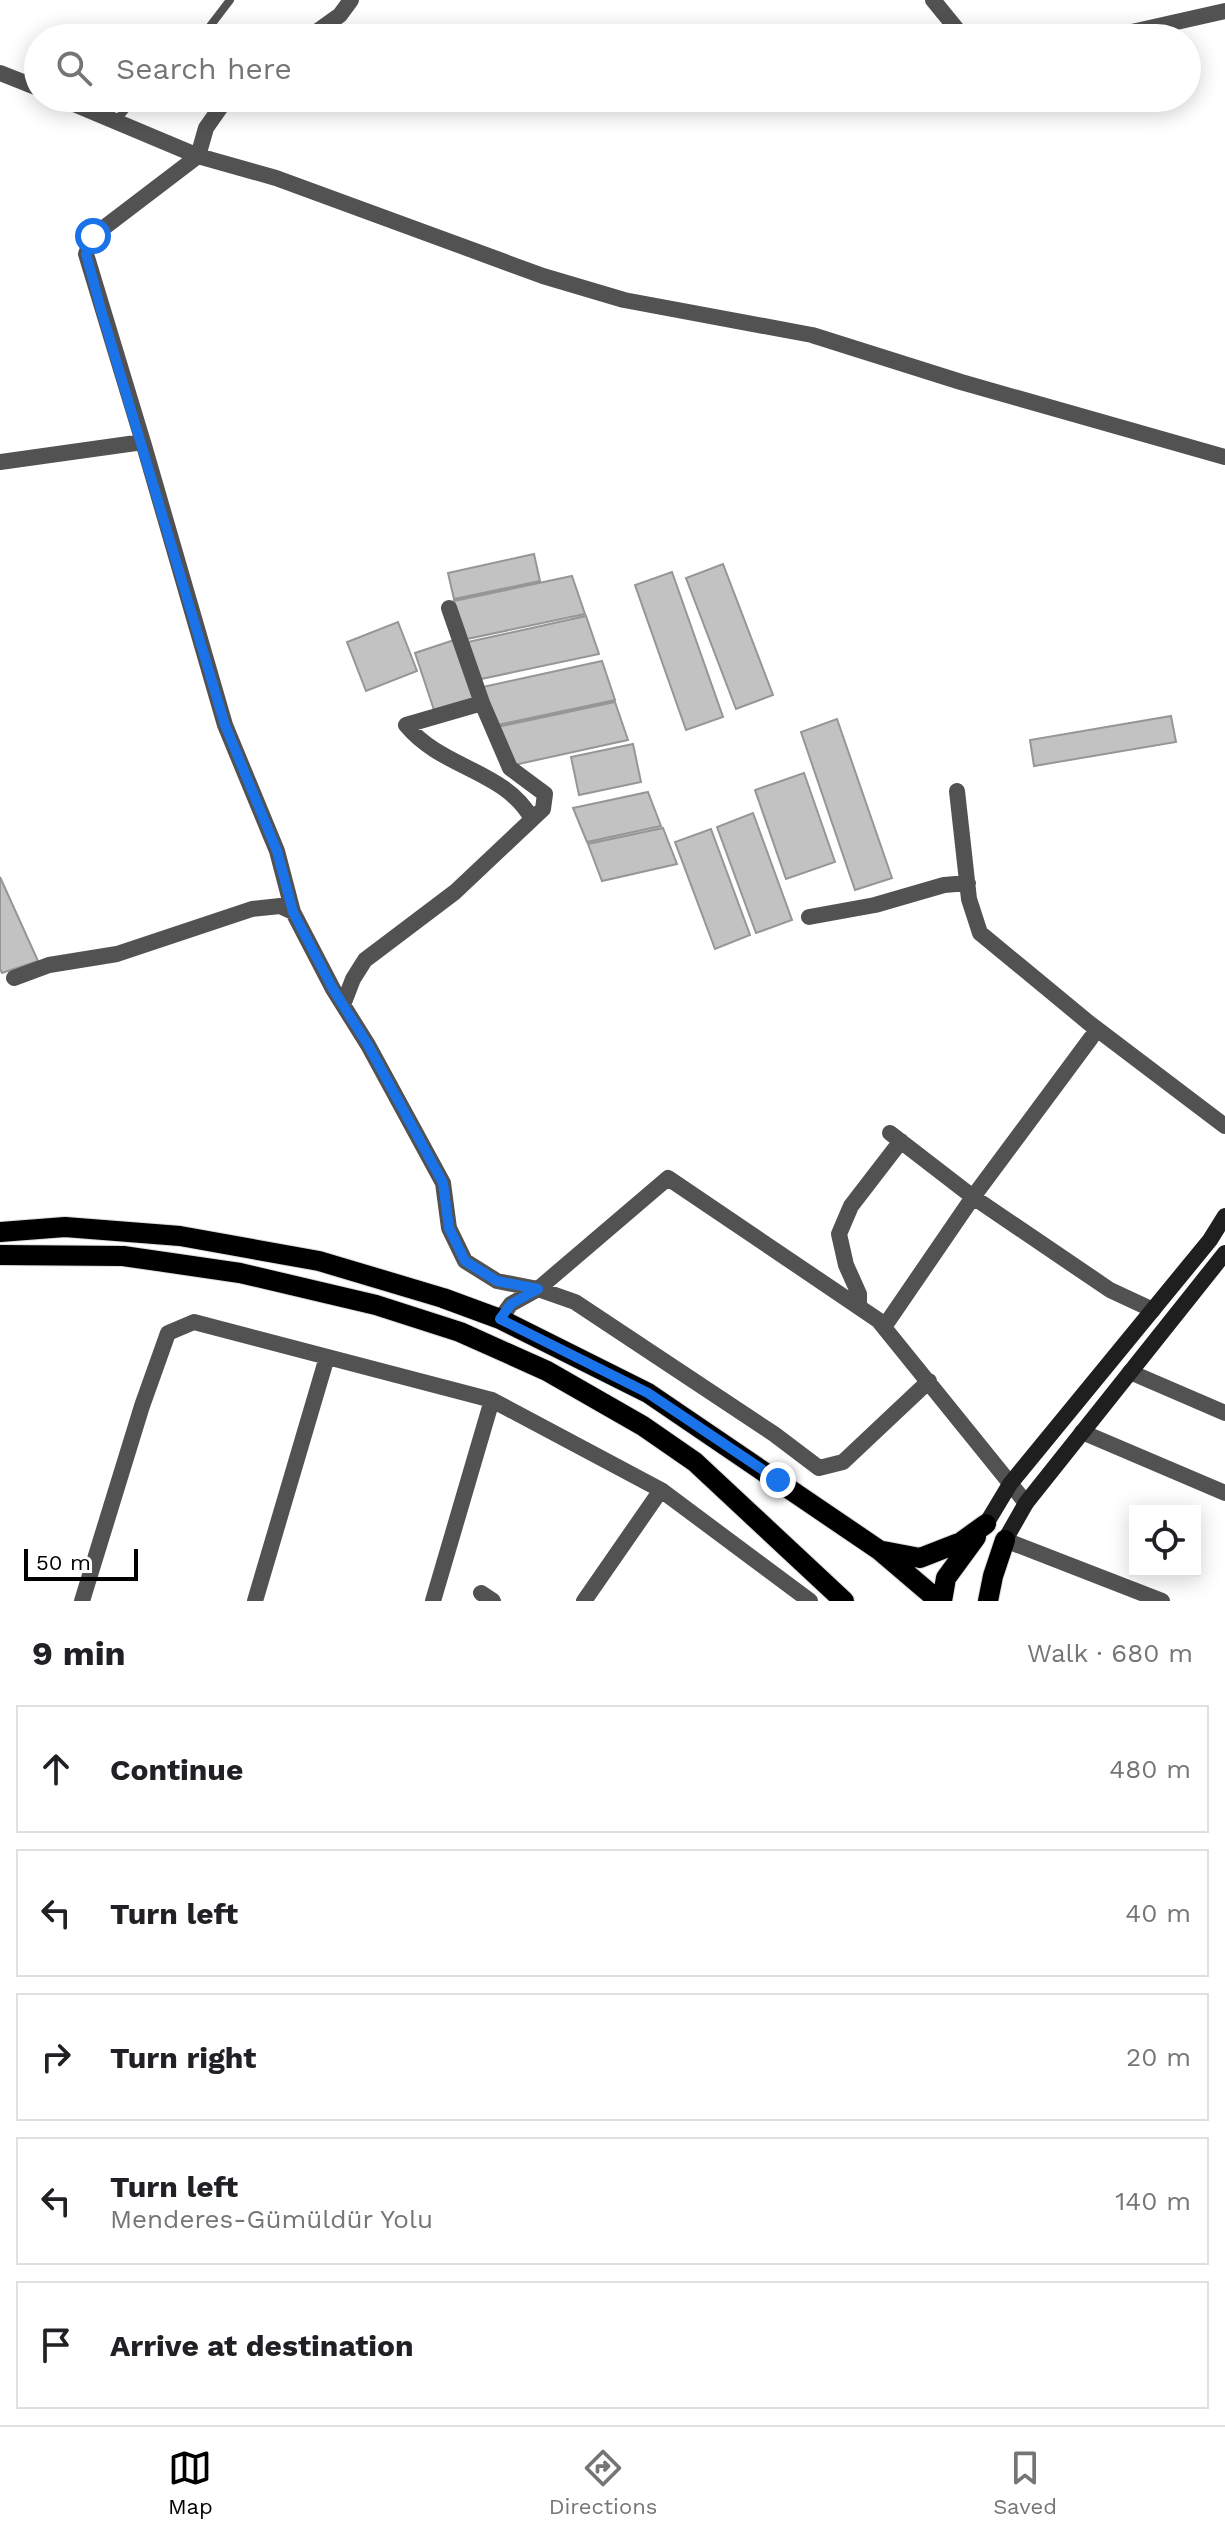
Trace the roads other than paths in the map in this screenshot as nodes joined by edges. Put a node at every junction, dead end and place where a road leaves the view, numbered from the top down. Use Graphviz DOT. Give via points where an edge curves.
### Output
graph roads {
  1 [pos="230,0"];
  2 [pos="351,0"];
  3 [pos="933,0"];
  4 [pos="1225,11"];
  5 [pos="212,24"];
  6 [pos="327,24"];
  7 [pos="953,24"];
  8 [pos="1167,24"];
  9 [pos="0,73"];
  10 [pos="24,82"];
  11 [pos="92,112"];
  12 [pos="123,112"];
  13 [pos="217,112"];
  14 [pos="115,122"];
  15 [pos="198,156"];
  16 [pos="143,442"];
  17 [pos="1225,457"];
  18 [pos="0,462"];
  19 [pos="449,608"];
  20 [pos="482,703"];
  21 [pos="957,791"];
  22 [pos="532,819"];
  23 [pos="968,883"];
  24 [pos="293,912"];
  25 [pos="809,917"];
  26 [pos="14,978"];
  27 [pos="343,1005"];
  28 [pos="1091,1038"];
  29 [pos="1225,1126"];
  30 [pos="973,1197"];
  31 [pos="1225,1216"];
  32 [pos="0,1232"];
  33 [pos="1225,1253"];
  34 [pos="0,1255"];
  35 [pos="538,1289"];
  36 [pos="859,1307"];
  37 [pos="1153,1310"];
  38 [pos="500,1319"];
  39 [pos="884,1327"];
  40 [pos="327,1357"];
  41 [pos="1130,1372"];
  42 [pos="929,1381"];
  43 [pos="492,1400"];
  44 [pos="1225,1413"];
  45 [pos="1082,1432"];
  46 [pos="1010,1484"];
  47 [pos="661,1490"];
  48 [pos="1225,1493"];
  49 [pos="1026,1503"];
  50 [pos="986,1524"];
  51 [pos="1005,1540"];
  52 [pos="879,1550"];
  53 [pos="82,1601"];
  54 [pos="255,1601"];
  55 [pos="433,1601"];
  56 [pos="584,1601"];
  57 [pos="810,1601"];
  58 [pos="844,1601"];
  59 [pos="940,1601"];
  60 [pos="988,1601"];
  61 [pos="1162,1601"];
  1 -- 5 [label="lane"];
  2 -- 6 [label="street"];
  3 -- 7 [label="street"];
  4 -- 8 [label="street"];
  9 -- 10 [label="street"];
  11 -- 14 [label="street"];
  12 -- 14 [label="lane"];
  13 -- 15 [label="street"];
  14 -- 15 [label="street"];
  15 -- 16 [label="street" via="93,236 86,254"];
  15 -- 17 [label="street" via="276,178 610,296 812,335"];
  16 -- 18 [label="street"];
  16 -- 24 [label="street" via="225,725 277,851"];
  19 -- 20 [label="street"];
  20 -- 22 [label="street" via="510,768 545,794 543,809"];
  20 -- 22 [label="street" via="406,725 419,741 510,790"];
  21 -- 23 [label="street"];
  22 -- 27 [label="street" via="455,892 365,960"];
  23 -- 25 [label="street"];
  23 -- 29 [label="street" via="980,933"];
  24 -- 26 [label="street" via="280,906 252,909 117,954 49,965"];
  24 -- 27 [label="street"];
  27 -- 35 [label="street" via="443,1183 449,1228 465,1261 497,1281"];
  28 -- 30 [label="street"];
  30 -- 36 [label="street" via="896,1137 839,1234"];
  30 -- 37 [label="street" via="1110,1290"];
  30 -- 39 [label="street"];
  31 -- 37 [label="street"];
  32 -- 38 [label="main road" via="65,1227 180,1236 319,1261"];
  33 -- 41 [label="street"];
  34 -- 58 [label="main road" via="123,1256 240,1273 376,1305 460,1332 547,1371 695,1462"];
  35 -- 36 [label="street" via="668,1178"];
  35 -- 38 [label="street" via="511,1304"];
  35 -- 42 [label="street" via="575,1302 634,1339 819,1468 843,1462"];
  36 -- 39 [label="street"];
  37 -- 46 [label="street"];
  38 -- 52 [label="main road" via="648,1393"];
  39 -- 42 [label="street"];
  40 -- 43 [label="street"];
  40 -- 53 [label="street" via="194,1322 168,1333"];
  40 -- 54 [label="street"];
  41 -- 44 [label="street"];
  41 -- 45 [label="street"];
  42 -- 46 [label="street"];
  43 -- 47 [label="street"];
  43 -- 55 [label="street"];
  45 -- 48 [label="street"];
  45 -- 49 [label="street"];
  46 -- 49 [label="street"];
  46 -- 50 [label="street"];
  47 -- 56 [label="street"];
  47 -- 57 [label="street"];
  49 -- 51 [label="street"];
  50 -- 52 [label="main road" via="961,1542 920,1558"];
  50 -- 59 [label="main road" via="946,1578"];
  51 -- 60 [label="main road"];
  51 -- 61 [label="street"];
  52 -- 59 [label="main road"];
}
